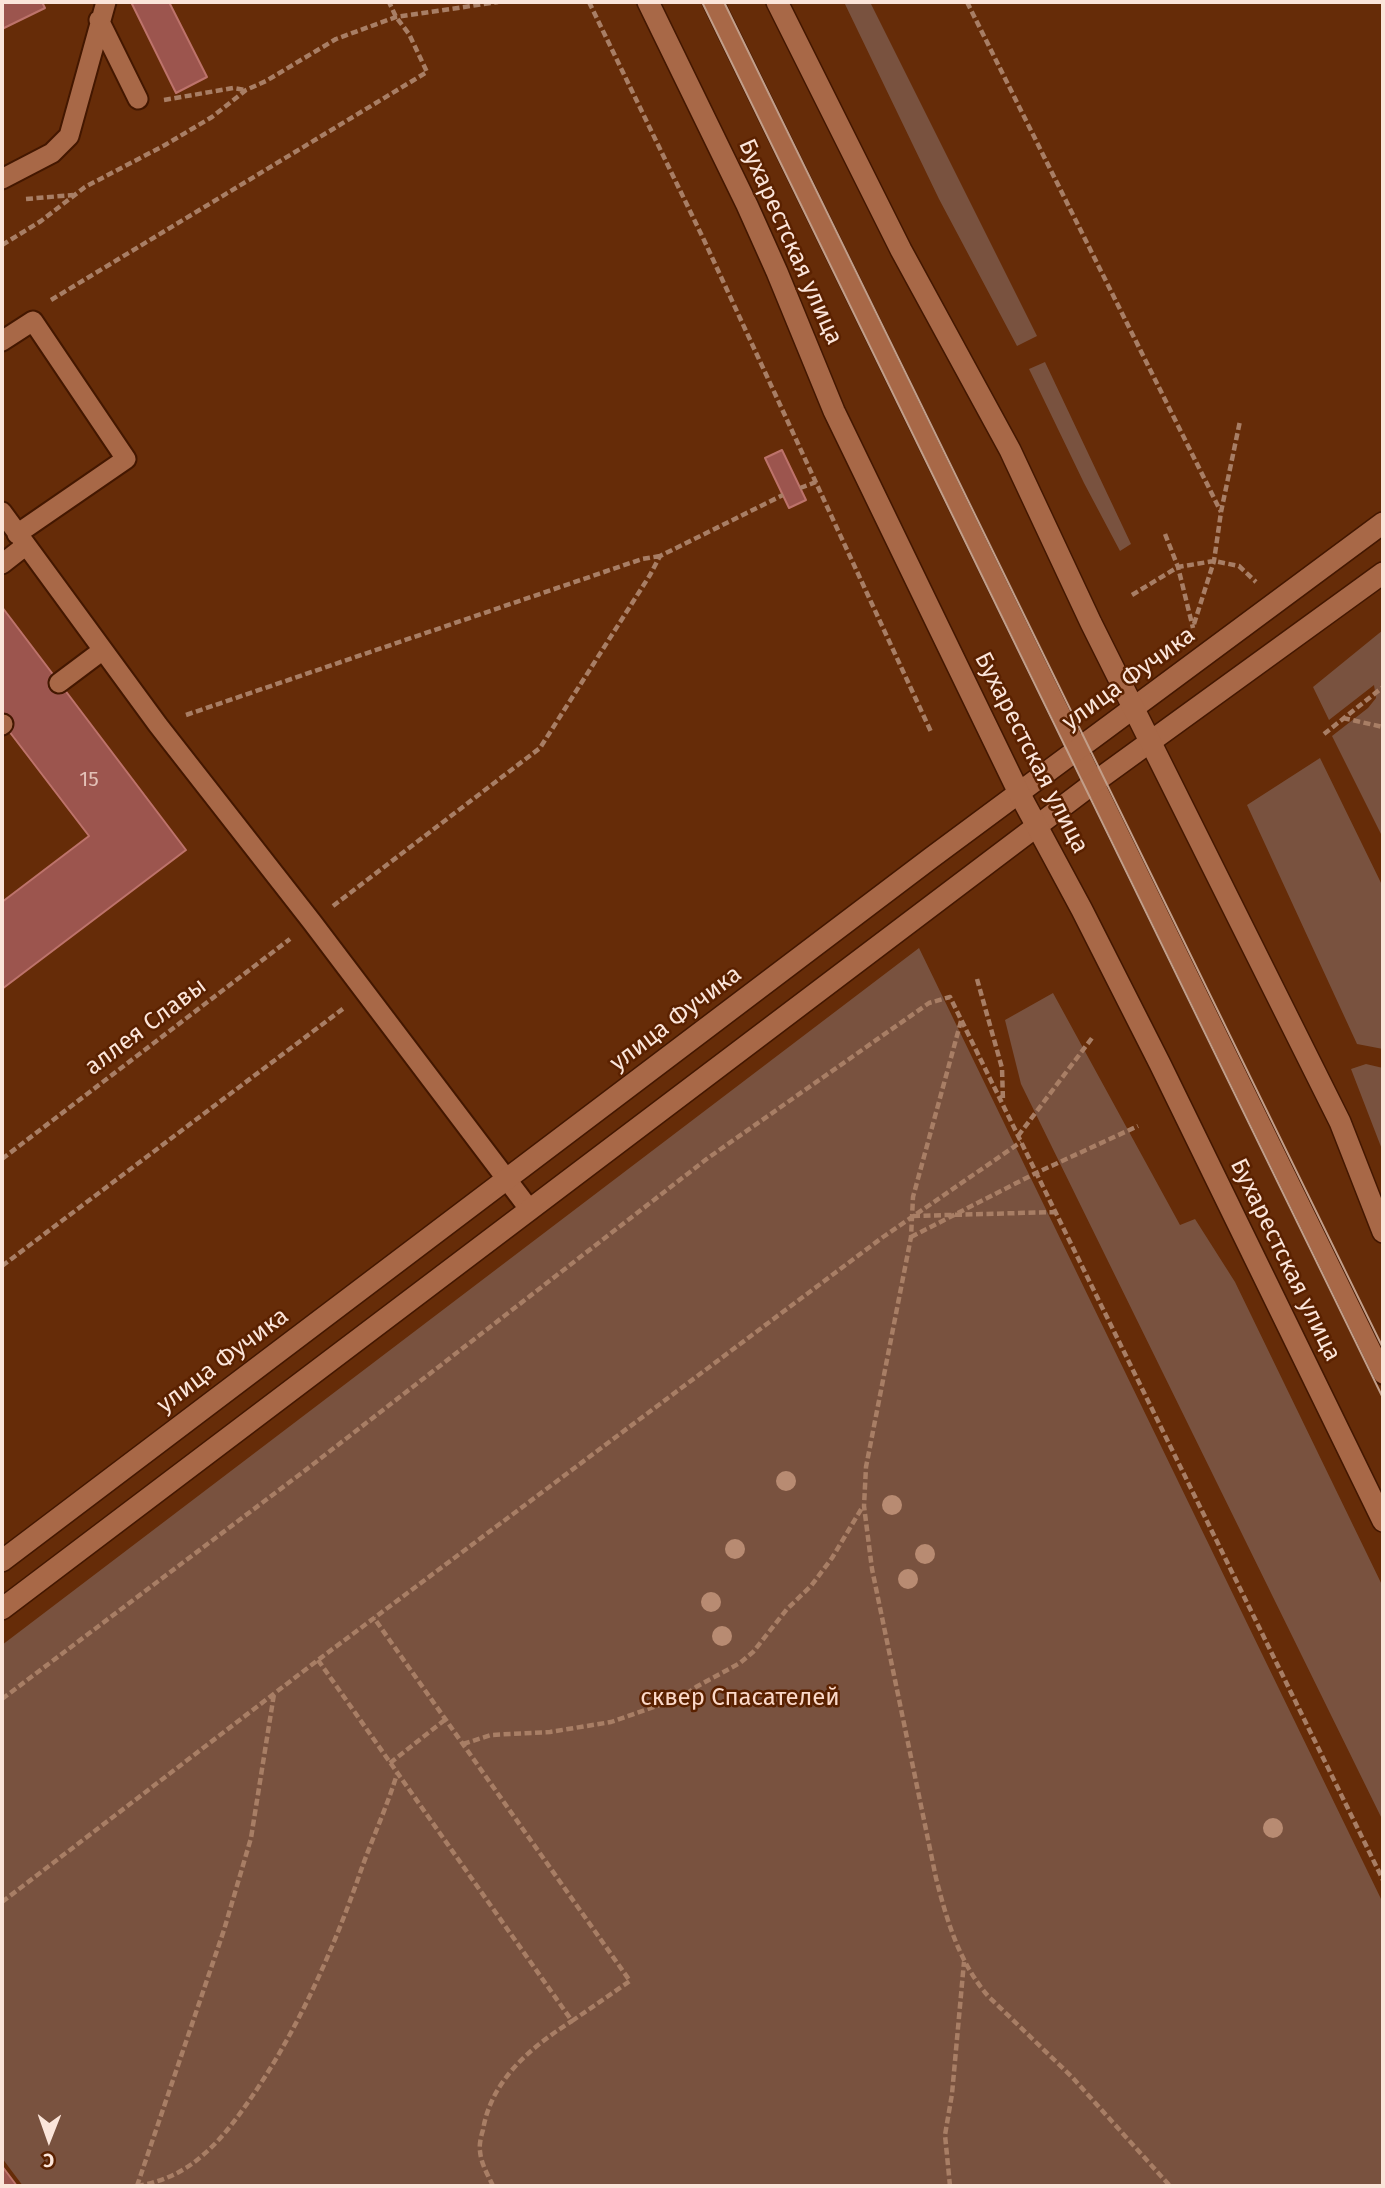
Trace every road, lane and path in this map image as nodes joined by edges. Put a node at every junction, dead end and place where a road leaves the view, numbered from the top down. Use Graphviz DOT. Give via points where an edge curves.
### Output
graph roads {
  1 [pos="388,2"];
  2 [pos="498,2"];
  3 [pos="589,2"];
  4 [pos="648,2"];
  5 [pos="713,2"];
  6 [pos="777,2"];
  7 [pos="967,2"];
  8 [pos="102,11"];
  9 [pos="396,17"];
  10 [pos="246,90"];
  11 [pos="138,99"];
  12 [pos="2,179"];
  13 [pos="74,195"];
  14 [pos="22,199"];
  15 [pos="2,245"];
  16 [pos="33,321"];
  17 [pos="2,341"];
  18 [pos="1240,421"];
  19 [pos="816,482"];
  20 [pos="800,488"];
  21 [pos="783,495"];
  22 [pos="2,512"];
  23 [pos="1221,512"];
  24 [pos="1383,523"];
  25 [pos="1165,534"];
  26 [pos="21,540"];
  27 [pos="660,556"];
  28 [pos="1214,561"];
  29 [pos="2,564"];
  30 [pos="1178,567"];
  31 [pos="1383,572"];
  32 [pos="1256,582"];
  33 [pos="1132,595"];
  34 [pos="103,650"];
  35 [pos="59,683"];
  36 [pos="1383,687"];
  37 [pos="1134,706"];
  38 [pos="1343,718"];
  39 [pos="158,725"];
  40 [pos="1383,727"];
  41 [pos="932,734"];
  42 [pos="1324,734"];
  43 [pos="1151,741"];
  44 [pos="1078,749"];
  45 [pos="1094,783"];
  46 [pos="1019,793"];
  47 [pos="1038,827"];
  48 [pos="312,922"];
  49 [pos="977,979"];
  50 [pos="365,992"];
  51 [pos="961,1020"];
  52 [pos="1092,1038"];
  53 [pos="1003,1105"];
  54 [pos="1138,1126"];
  55 [pos="1019,1139"];
  56 [pos="2,1159"];
  57 [pos="1036,1173"];
  58 [pos="507,1180"];
  59 [pos="530,1210"];
  60 [pos="1055,1212"];
  61 [pos="955,1215"];
  62 [pos="913,1216"];
  63 [pos="1383,1232"];
  64 [pos="911,1237"];
  65 [pos="2,1266"];
  66 [pos="1383,1374"];
  67 [pos="864,1506"];
  68 [pos="1383,1521"];
  69 [pos="2,1561"];
  70 [pos="2,1609"];
  71 [pos="374,1618"];
  72 [pos="318,1660"];
  73 [pos="274,1693"];
  74 [pos="2,1699"];
  75 [pos="446,1719"];
  76 [pos="463,1744"];
  77 [pos="390,1763"];
  78 [pos="398,1773"];
  79 [pos="1383,1880"];
  80 [pos="2,1902"];
  81 [pos="964,1962"];
  82 [pos="572,2021"];
  83 [pos="137,2186"];
  84 [pos="493,2186"];
  85 [pos="950,2186"];
  86 [pos="1170,2186"];
  1 -- 9 [label="path"];
  2 -- 9 [label="path"];
  3 -- 19 [label="path"];
  4 -- 46 [label="street, Бухарестская улица" via="752,216 834,411"];
  5 -- 44 [label="lane"];
  6 -- 37 [label="street" via="901,250 1010,450"];
  7 -- 23 [label="path"];
  8 -- 11 [label="lane"];
  8 -- 12 [label="lane" via="69,136 52,153"];
  9 -- 10 [label="path" via="337,39"];
  9 -- 16 [label="path" via="427,72 52,299"];
  10 -- 11 [label="path" via="233,88 163,101"];
  10 -- 13 [label="path" via="212,117"];
  13 -- 14 [label="path"];
  13 -- 15 [label="path"];
  16 -- 17 [label="lane"];
  16 -- 26 [label="lane" via="126,459"];
  18 -- 23 [label="path"];
  19 -- 20 [label="path"];
  19 -- 41 [label="path"];
  21 -- 27 [label="path"];
  22 -- 26 [label="lane"];
  23 -- 28 [label="path"];
  24 -- 37 [label="street, улица Фучика"];
  25 -- 30 [label="path"];
  26 -- 29 [label="lane"];
  26 -- 34 [label="lane"];
  27 -- 39 [label="path"];
  27 -- 48 [label="path, аллея Славы" via="540,748"];
  28 -- 30 [label="path"];
  28 -- 30 [label="path" via="1193,629"];
  28 -- 32 [label="path" via="1239,566"];
  30 -- 33 [label="path"];
  31 -- 43 [label="street"];
  34 -- 35 [label="lane"];
  34 -- 39 [label="lane"];
  36 -- 38 [label="path"];
  37 -- 43 [label="street"];
  37 -- 44 [label="street, улица Фучика"];
  38 -- 40 [label="path"];
  38 -- 42 [label="path"];
  39 -- 48 [label="lane"];
  43 -- 45 [label="street"];
  43 -- 63 [label="street" via="1340,1122"];
  44 -- 45 [label="lane"];
  44 -- 46 [label="street, улица Фучика"];
  45 -- 47 [label="street"];
  45 -- 66 [label="lane"];
  46 -- 47 [label="street, Бухарестская улица"];
  46 -- 58 [label="street, улица Фучика"];
  47 -- 59 [label="street"];
  47 -- 68 [label="street, Бухарестская улица" via="1160,1064"];
  48 -- 50 [label="lane"];
  48 -- 56 [label="path, аллея Славы"];
  49 -- 53 [label="path" via="1002,1068"];
  50 -- 58 [label="lane"];
  50 -- 65 [label="path"];
  51 -- 53 [label="path"];
  51 -- 62 [label="path" via="913,1197"];
  51 -- 74 [label="path" via="950,997 929,1003 708,1158"];
  52 -- 55 [label="path"];
  53 -- 55 [label="path"];
  54 -- 57 [label="path"];
  55 -- 57 [label="path"];
  55 -- 62 [label="path"];
  57 -- 60 [label="path"];
  57 -- 61 [label="path"];
  58 -- 59 [label="lane"];
  58 -- 69 [label="street, улица Фучика"];
  59 -- 70 [label="street"];
  60 -- 61 [label="path"];
  60 -- 79 [label="path"];
  61 -- 62 [label="path"];
  61 -- 64 [label="path"];
  62 -- 64 [label="path"];
  62 -- 71 [label="path"];
  64 -- 67 [label="path" via="866,1467"];
  67 -- 76 [label="path" via="811,1586 753,1652 682,1698 611,1722 561,1731 491,1735"];
  67 -- 81 [label="path" via="872,1569 936,1878"];
  71 -- 72 [label="path"];
  71 -- 75 [label="path"];
  72 -- 73 [label="path"];
  72 -- 77 [label="path"];
  73 -- 80 [label="path"];
  73 -- 83 [label="path" via="251,1838"];
  75 -- 76 [label="path"];
  75 -- 77 [label="path"];
  76 -- 82 [label="path" via="630,1980"];
  77 -- 78 [label="path"];
  78 -- 82 [label="path"];
  78 -- 83 [label="path" via="349,1906 272,2068 231,2126 203,2155 172,2176"];
  81 -- 85 [label="path" via="945,2135"];
  81 -- 86 [label="path" via="988,1996 1072,2077"];
  82 -- 84 [label="path" via="521,2060 491,2099 479,2150"];
}
